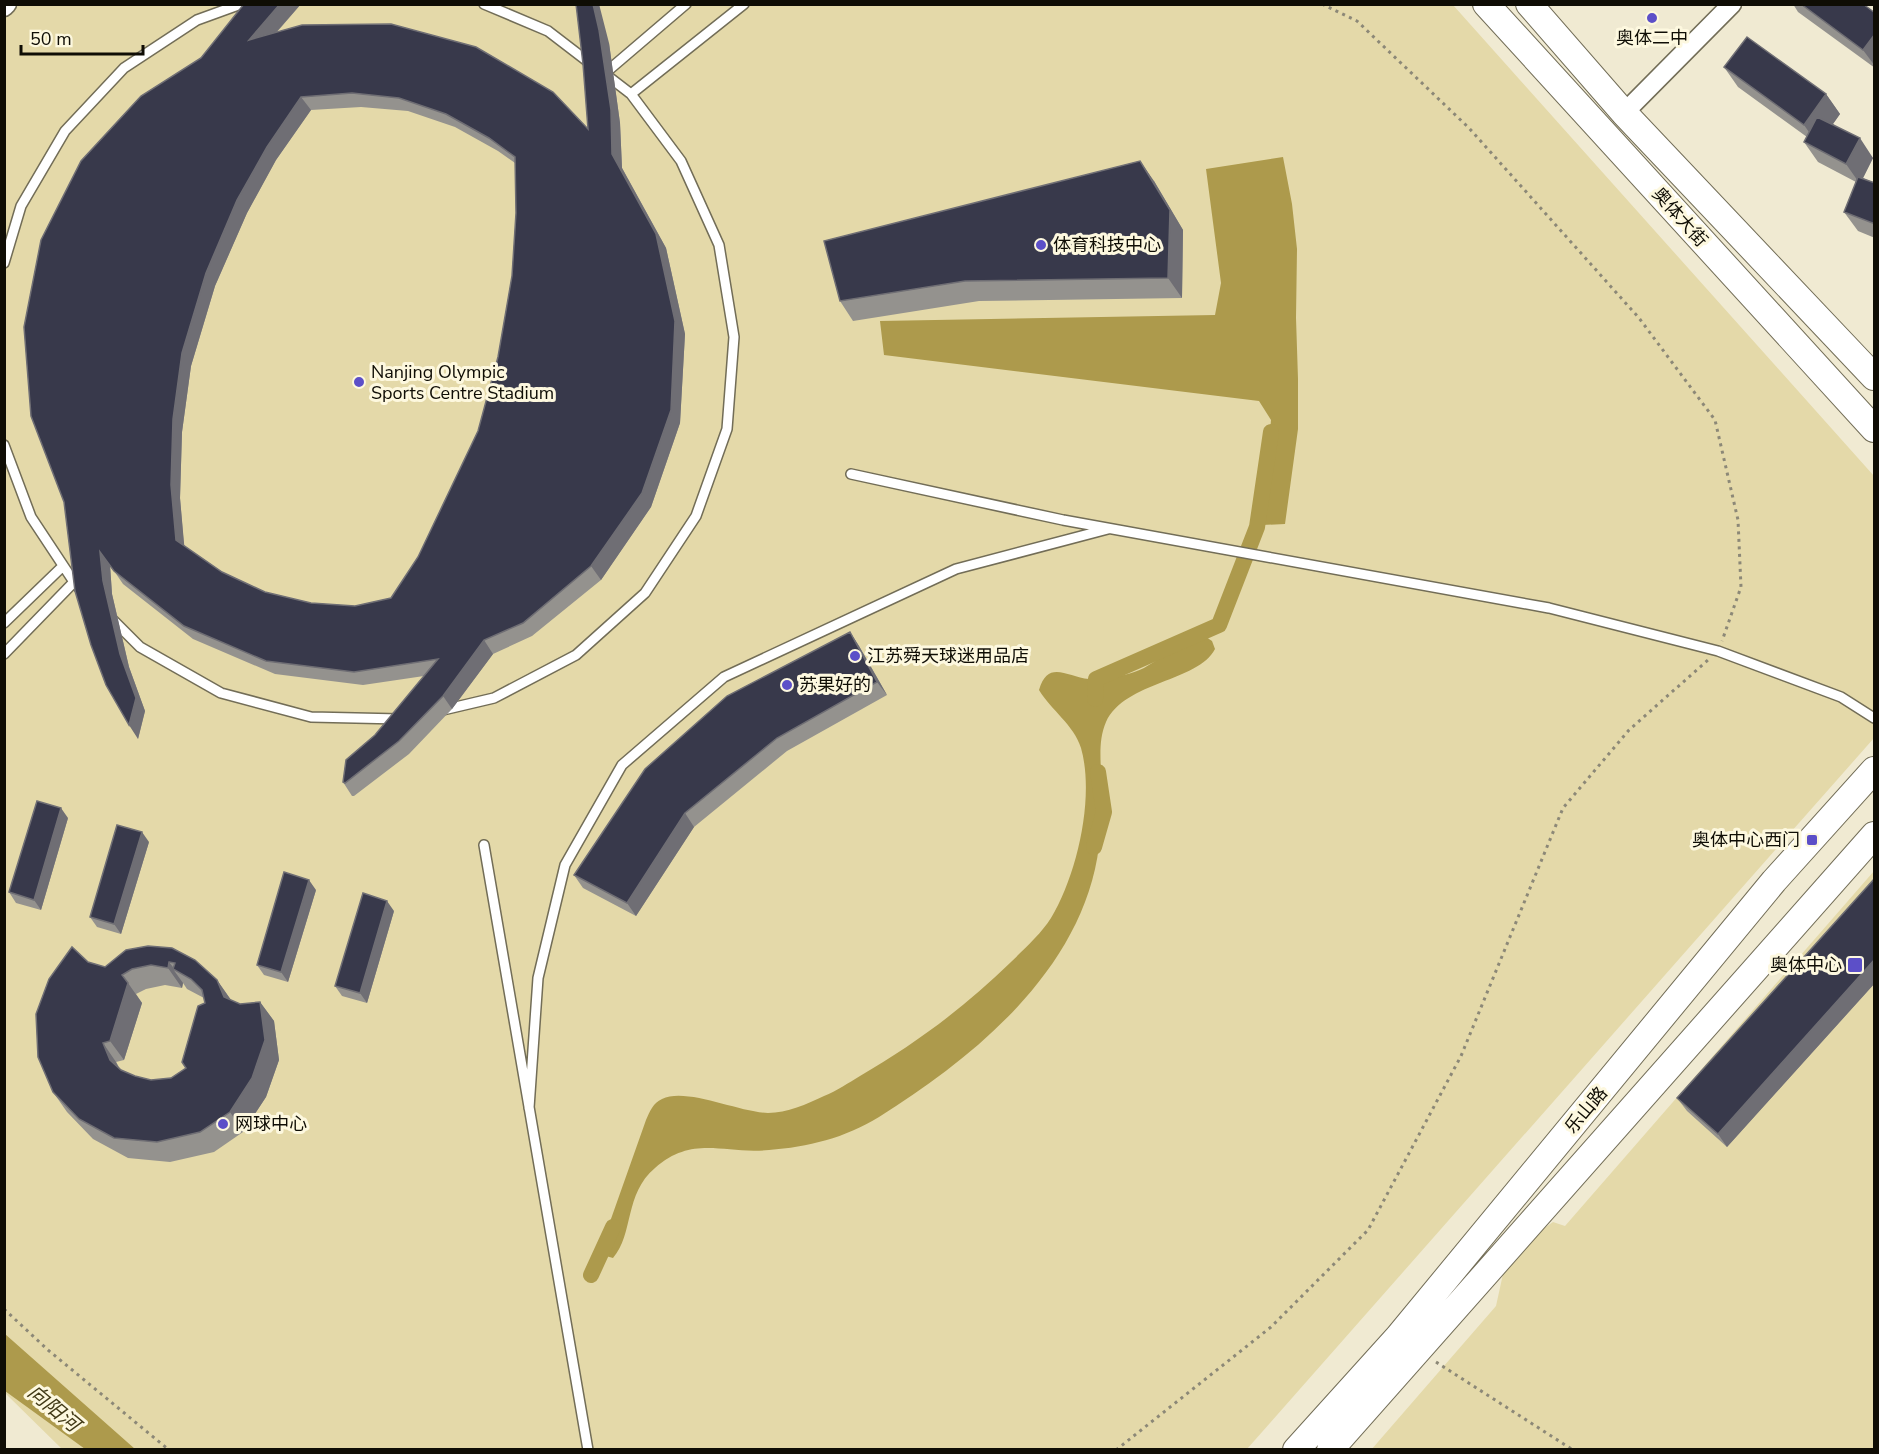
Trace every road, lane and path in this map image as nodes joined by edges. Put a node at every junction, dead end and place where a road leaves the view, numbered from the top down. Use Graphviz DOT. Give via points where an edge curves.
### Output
graph roads {
  1 [pos="241,4"];
  2 [pos="484,4"];
  3 [pos="686,4"];
  4 [pos="744,4"];
  5 [pos="1322,4"];
  6 [pos="1486,4"];
  7 [pos="1529,4"];
  8 [pos="1732,4"];
  9 [pos="604,74"];
  10 [pos="631,94"];
  11 [pos="1624,113"];
  12 [pos="4,263"];
  13 [pos="1875,377"];
  14 [pos="1875,429"];
  15 [pos="4,445"];
  16 [pos="851,474"];
  17 [pos="1111,528"];
  18 [pos="63,566"];
  19 [pos="74,582"];
  20 [pos="90,598"];
  21 [pos="107,615"];
  22 [pos="4,623"];
  23 [pos="1718,651"];
  24 [pos="4,654"];
  25 [pos="438,711"];
  26 [pos="415,717"];
  27 [pos="1875,718"];
  28 [pos="1875,770"];
  29 [pos="1875,835"];
  30 [pos="484,844"];
  31 [pos="529,1108"];
  32 [pos="4,1309"];
  33 [pos="1418,1350"];
  34 [pos="169,1449"];
  35 [pos="588,1449"];
  36 [pos="1116,1449"];
  37 [pos="1296,1449"];
  38 [pos="1330,1449"];
  39 [pos="1573,1449"];
  1 -- 12 [label="lane" via="197,20 124,68 64,131 21,206"];
  2 -- 9 [label="lane" via="548,31"];
  3 -- 9 [label="lane"];
  4 -- 10 [label="lane"];
  5 -- 23 [label="path" via="1357,21 1469,128 1640,318 1715,420 1738,520 1741,587"];
  6 -- 14 [label="street, 奥体大街"];
  7 -- 11 [label="street, 奥体大街"];
  8 -- 11 [label="street"];
  9 -- 10 [label="lane"];
  10 -- 25 [label="lane" via="681,161 719,245 734,337 727,429 696,516 645,593 576,655 494,698"];
  11 -- 13 [label="street, 奥体大街"];
  15 -- 18 [label="lane" via="31,517"];
  16 -- 17 [label="lane"];
  17 -- 23 [label="lane" via="1549,608"];
  17 -- 31 [label="lane" via="957,569 724,677 622,765 565,865 538,978"];
  18 -- 19 [label="lane"];
  18 -- 22 [label="lane"];
  19 -- 20 [label="lane"];
  19 -- 24 [label="lane"];
  21 -- 26 [label="lane" via="140,647 221,693 311,717"];
  23 -- 27 [label="lane" via="1842,697"];
  23 -- 36 [label="path" via="1629,730 1563,808 1461,1056 1368,1230 1271,1327"];
  28 -- 37 [label="street, 乐山路" via="1774,881 1398,1337"];
  29 -- 33 [label="street, 乐山路"];
  30 -- 31 [label="lane"];
  31 -- 35 [label="lane"];
  32 -- 34 [label="path"];
  33 -- 38 [label="street, 乐山路"];
  33 -- 39 [label="path"];
}
